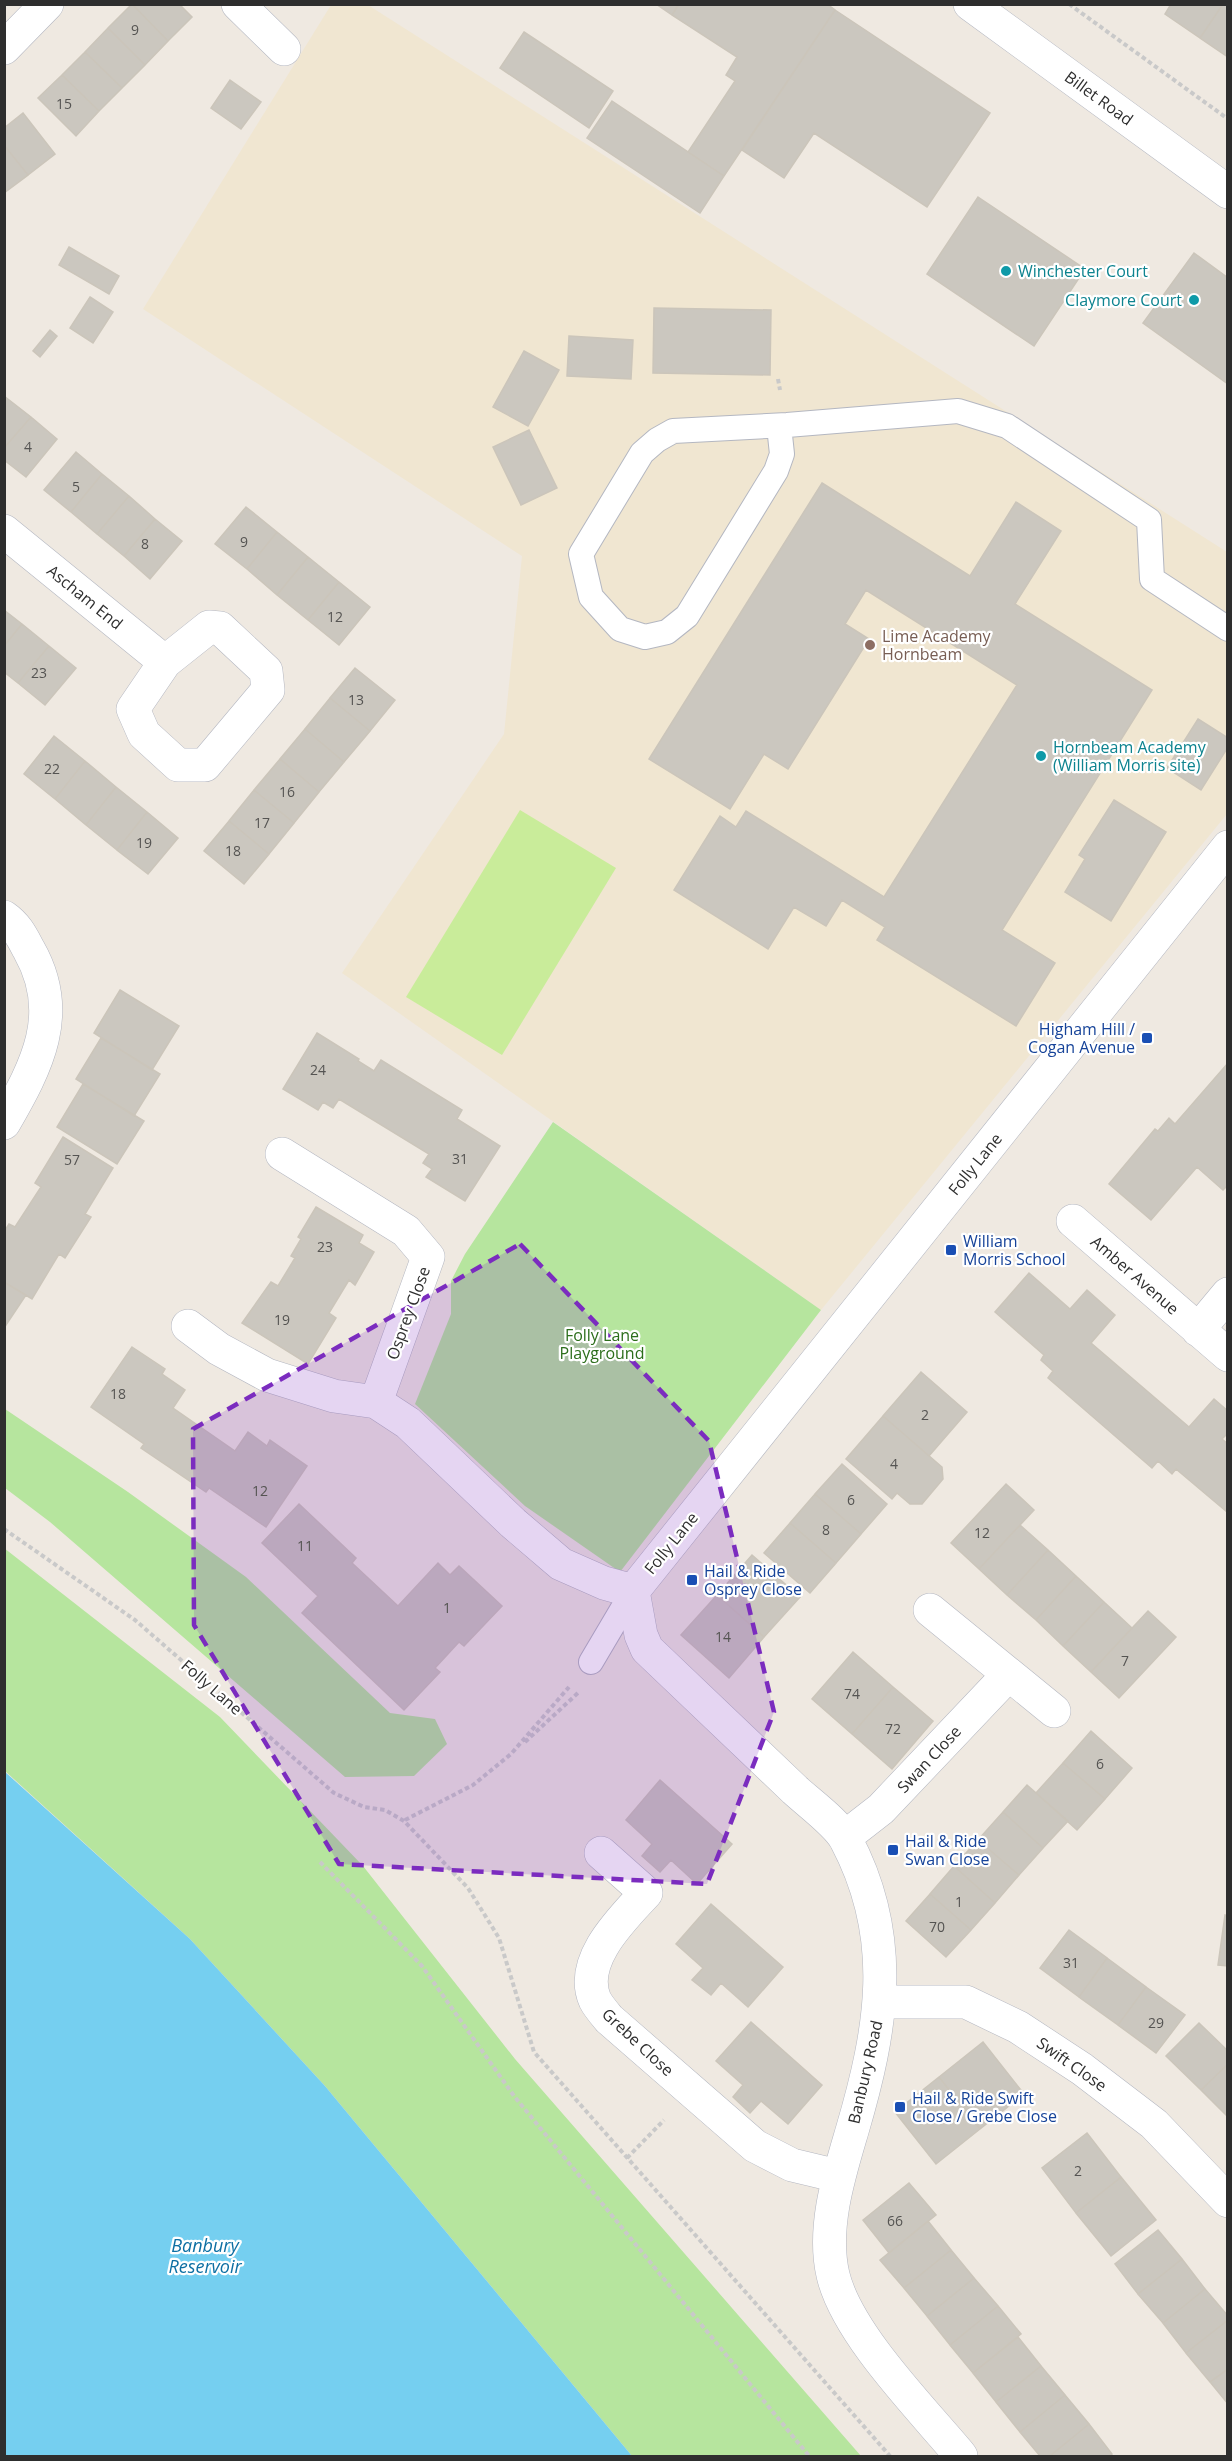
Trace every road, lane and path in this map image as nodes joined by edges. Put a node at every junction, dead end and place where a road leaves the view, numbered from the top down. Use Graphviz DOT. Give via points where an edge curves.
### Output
graph roads {
  1 [pos="47,4"];
  2 [pos="238,4"];
  3 [pos="970,4"];
  4 [pos="1069,4"];
  5 [pos="4,48"];
  6 [pos="284,49"];
  7 [pos="1227,118"];
  8 [pos="1227,192"];
  9 [pos="779,426"];
  10 [pos="4,531"];
  11 [pos="1227,629"];
  12 [pos="165,662"];
  13 [pos="1227,847"];
  14 [pos="4,917"];
  15 [pos="4,1123"];
  16 [pos="282,1154"];
  17 [pos="1073,1221"];
  18 [pos="1227,1294"];
  19 [pos="188,1326"];
  20 [pos="1198,1330"];
  21 [pos="1227,1355"];
  22 [pos="376,1402"];
  23 [pos="4,1528"];
  24 [pos="633,1590"];
  25 [pos="930,1610"];
  26 [pos="591,1662"];
  27 [pos="1008,1675"];
  28 [pos="1054,1711"];
  29 [pos="404,1821"];
  30 [pos="845,1837"];
  31 [pos="601,1853"];
  32 [pos="320,1862"];
  33 [pos="880,2002"];
  34 [pos="646,2138"];
  35 [pos="627,2158"];
  36 [pos="838,2176"];
  37 [pos="1227,2201"];
  38 [pos="809,2457"];
  39 [pos="890,2457"];
  40 [pos="961,2457"];
  1 -- 5 [label="street"];
  2 -- 6 [label="street"];
  3 -- 8 [label="street, Billet Road"];
  4 -- 7 [label="path"];
  9 -- 9 [label="lane" via="673,431 642,453 581,554 591,597 620,629 645,637 667,632 687,616 776,471 782,454"];
  9 -- 11 [label="lane" via="958,411 1007,426 1149,520 1152,579"];
  10 -- 12 [label="street, Ascham End"];
  13 -- 24 [label="street, Folly Lane"];
  14 -- 15 [label="street" via="15,925 36,962 44,984 46,1028 33,1072"];
  16 -- 22 [label="street, Osprey Close" via="406,1231 428,1257"];
  17 -- 20 [label="street, Amber Avenue"];
  18 -- 20 [label="street"];
  19 -- 22 [label="street" via="219,1350 267,1375 334,1396"];
  20 -- 21 [label="street, Amber Avenue"];
  22 -- 24 [label="street" via="408,1423 513,1524 561,1564 604,1583"];
  23 -- 29 [label="path, Folly Lane" via="135,1620 334,1793 364,1807 385,1810"];
  24 -- 26 [label="lane, Folly Lane"];
  24 -- 30 [label="street, Banbury Road" via="647,1649"];
  25 -- 27 [label="street"];
  26 -- 29 [label="path" via="511,1754 473,1785"];
  27 -- 28 [label="street"];
  27 -- 30 [label="street, Swan Close" via="881,1809"];
  29 -- 35 [label="path" via="468,1888 499,1938 534,2052"];
  30 -- 33 [label="street, Banbury Road" via="868,1890 879,1947"];
  31 -- 36 [label="street, Grebe Close" via="645,1893 618,1924 597,1958 590,1977 595,2000 609,2019 755,2146 792,2165"];
  32 -- 38 [label="path" via="422,1966 514,2096"];
  33 -- 36 [label="street, Banbury Road" via="876,2040"];
  33 -- 37 [label="street, Swift Close" via="966,2002 1018,2026 1154,2124"];
  34 -- 35 [label="path"];
  35 -- 39 [label="path"];
  36 -- 40 [label="street, Banbury Road" via="831,2232 833,2274 845,2310"];
}
